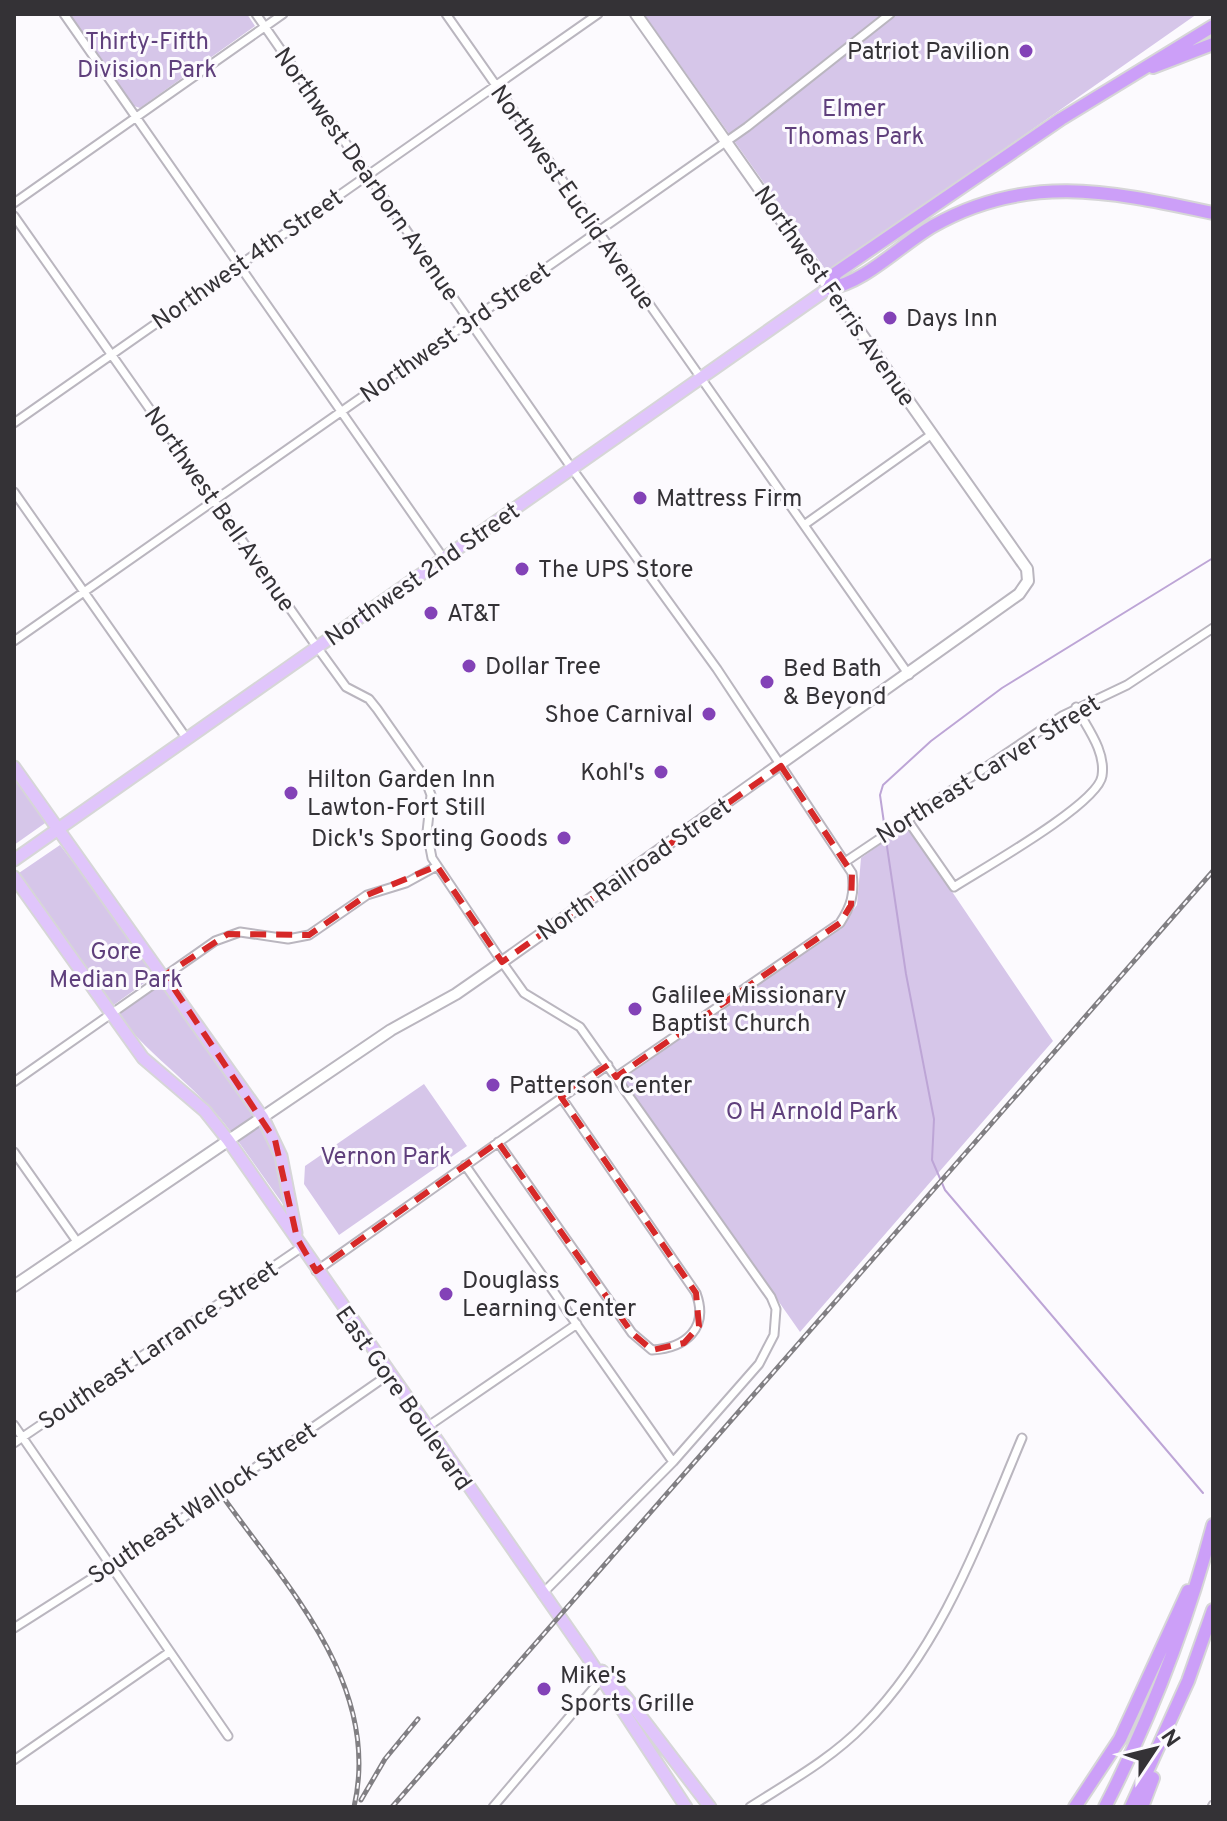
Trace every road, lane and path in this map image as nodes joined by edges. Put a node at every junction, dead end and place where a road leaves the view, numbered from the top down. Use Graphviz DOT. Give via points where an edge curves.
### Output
graph roads {
  1 [pos="64,14"];
  2 [pos="256,14"];
  3 [pos="283,14"];
  4 [pos="446,14"];
  5 [pos="598,14"];
  6 [pos="636,14"];
  7 [pos="890,14"];
  8 [pos="1213,26"];
  9 [pos="265,27"];
  10 [pos="1213,44"];
  11 [pos="495,85"];
  12 [pos="1112,86"];
  13 [pos="135,117"];
  14 [pos="726,142"];
  15 [pos="367,174"];
  16 [pos="14,203"];
  17 [pos="1213,213"];
  18 [pos="14,216"];
  19 [pos="598,232"];
  20 [pos="239,265"];
  21 [pos="829,288"];
  22 [pos="470,321"];
  23 [pos="111,355"];
  24 [pos="701,379"];
  25 [pos="342,412"];
  26 [pos="14,423"];
  27 [pos="932,434"];
  28 [pos="573,470"];
  29 [pos="14,492"];
  30 [pos="214,502"];
  31 [pos="804,525"];
  32 [pos="444,559"];
  33 [pos="1028,581"];
  34 [pos="84,593"];
  35 [pos="1213,628"];
  36 [pos="14,641"];
  37 [pos="317,647"];
  38 [pos="909,675"];
  39 [pos="1076,707"];
  40 [pos="187,739"];
  41 [pos="781,766"];
  42 [pos="14,767"];
  43 [pos="906,818"];
  44 [pos="59,830"];
  45 [pos="14,860"];
  46 [pos="845,862"];
  47 [pos="437,866"];
  48 [pos="14,877"];
  49 [pos="502,962"];
  50 [pos="165,975"];
  51 [pos="109,1014"];
  52 [pos="608,1065"];
  53 [pos="616,1077"];
  54 [pos="14,1082"];
  55 [pos="561,1097"];
  56 [pos="263,1118"];
  57 [pos="228,1140"];
  58 [pos="498,1142"];
  59 [pos="14,1152"];
  60 [pos="465,1165"];
  61 [pos="300,1242"];
  62 [pos="78,1243"];
  63 [pos="316,1271"];
  64 [pos="14,1286"];
  65 [pos="577,1324"];
  66 [pos="388,1375"];
  67 [pos="14,1425"];
  68 [pos="425,1428"];
  69 [pos="22,1437"];
  70 [pos="1022,1438"];
  71 [pos="14,1443"];
  72 [pos="673,1462"];
  73 [pos="1213,1525"];
  74 [pos="1203,1562"];
  75 [pos="109,1567"];
  76 [pos="542,1594"];
  77 [pos="1213,1610"];
  78 [pos="14,1628"];
  79 [pos="168,1653"];
  80 [pos="603,1677"];
  81 [pos="1188,1681"];
  82 [pos="228,1736"];
  83 [pos="14,1760"];
  84 [pos="493,1807"];
  85 [pos="686,1807"];
  86 [pos="710,1807"];
  87 [pos="750,1807"];
  88 [pos="1075,1807"];
  89 [pos="1105,1807"];
  90 [pos="1131,1807"];
  91 [pos="1142,1807"];
  1 -- 13 [label="street"];
  2 -- 9 [label="street, Northwest Dearborn Avenue"];
  3 -- 9 [label="street"];
  4 -- 11 [label="street, Northwest Euclid Avenue"];
  5 -- 11 [label="street, Northwest 4th Street"];
  6 -- 14 [label="street, Northwest Ferris Avenue"];
  7 -- 14 [label="street, Northwest 3rd Street"];
  8 -- 12 [label="highway"];
  9 -- 13 [label="street"];
  9 -- 15 [label="street, Northwest Dearborn Avenue"];
  10 -- 12 [label="highway"];
  11 -- 15 [label="street, Northwest 4th Street"];
  11 -- 19 [label="street, Northwest Euclid Avenue"];
  12 -- 21 [label="highway" via="836,273"];
  13 -- 16 [label="street"];
  13 -- 20 [label="street"];
  14 -- 19 [label="street, Northwest 3rd Street"];
  14 -- 21 [label="street, Northwest Ferris Avenue"];
  15 -- 20 [label="street, Northwest 4th Street"];
  15 -- 22 [label="street, Northwest Dearborn Avenue"];
  17 -- 21 [label="highway" via="1105,191 1028,193 962,211 844,287"];
  18 -- 23 [label="street, Northwest Bell Avenue"];
  19 -- 22 [label="street, Northwest 3rd Street"];
  19 -- 24 [label="street, Northwest Euclid Avenue"];
  20 -- 23 [label="street, Northwest 4th Street"];
  20 -- 25 [label="street"];
  21 -- 24 [label="main road, Northwest 2nd Street"];
  21 -- 27 [label="street, Northwest Ferris Avenue"];
  22 -- 25 [label="street, Northwest 3rd Street"];
  22 -- 28 [label="street, Northwest Dearborn Avenue"];
  23 -- 26 [label="street, Northwest 4th Street"];
  23 -- 30 [label="street, Northwest Bell Avenue"];
  24 -- 28 [label="main road, Northwest 2nd Street"];
  24 -- 31 [label="street, Northwest Euclid Avenue"];
  25 -- 30 [label="street, Northwest 3rd Street"];
  25 -- 32 [label="street"];
  27 -- 31 [label="street"];
  27 -- 33 [label="street, Northwest Ferris Avenue" via="1027,569"];
  28 -- 32 [label="main road, Northwest 2nd Street"];
  28 -- 41 [label="street, Northwest Dearborn Avenue"];
  29 -- 34 [label="street"];
  30 -- 34 [label="street, Northwest 3rd Street"];
  30 -- 37 [label="street, Northwest Bell Avenue"];
  31 -- 38 [label="street, Northwest Euclid Avenue"];
  32 -- 37 [label="main road, Northwest 2nd Street"];
  33 -- 38 [label="street, North Railroad Street" via="1019,594"];
  34 -- 36 [label="street, Northwest 3rd Street"];
  34 -- 40 [label="street"];
  35 -- 39 [label="street, Northeast Carver Street" via="1127,685"];
  37 -- 40 [label="main road, Northwest 2nd Street"];
  37 -- 47 [label="street, Northwest Bell Avenue" via="346,687 369,699 424,776 431,795 428,847"];
  38 -- 41 [label="street, North Railroad Street"];
  39 -- 43 [label="street, Northeast Carver Street"];
  39 -- 43 [label="street" via="1103,761 1102,780 1092,794 954,887"];
  40 -- 44 [label="main road, Northwest 2nd Street"];
  41 -- 46 [label="street, Northwest Dearborn Avenue"];
  41 -- 49 [label="street, North Railroad Street"];
  42 -- 44 [label="main road"];
  43 -- 46 [label="street, Northeast Carver Street"];
  44 -- 45 [label="main road, Northwest 2nd Street"];
  44 -- 50 [label="main road"];
  46 -- 53 [label="street" via="855,889 840,923"];
  47 -- 49 [label="street, Northwest Bell Avenue"];
  47 -- 50 [label="street" via="367,895 309,935 288,939 228,934"];
  48 -- 51 [label="main road, East Gore Boulevard"];
  49 -- 52 [label="street, Northwest Bell Avenue" via="524,993 580,1027"];
  49 -- 56 [label="street, North Railroad Street"];
  50 -- 51 [label="street"];
  50 -- 56 [label="main road"];
  51 -- 54 [label="street"];
  51 -- 57 [label="main road, East Gore Boulevard" via="143,1058 205,1111"];
  52 -- 53 [label="street, Northwest Bell Avenue"];
  52 -- 55 [label="street"];
  53 -- 72 [label="street, Northwest Bell Avenue" via="776,1309 774,1335 759,1364"];
  55 -- 58 [label="street"];
  55 -- 58 [label="street" via="696,1293 702,1308 699,1326 684,1343 652,1350 632,1333"];
  56 -- 57 [label="street, North Railroad Street"];
  56 -- 61 [label="main road" via="281,1156"];
  57 -- 61 [label="main road, East Gore Boulevard"];
  57 -- 62 [label="street, North Railroad Street"];
  58 -- 60 [label="street"];
  59 -- 62 [label="street"];
  60 -- 63 [label="street"];
  60 -- 65 [label="street"];
  61 -- 63 [label="main road, East Gore Boulevard"];
  61 -- 69 [label="street, Southeast Larrance Street"];
  62 -- 64 [label="street, North Railroad Street"];
  63 -- 66 [label="main road, East Gore Boulevard"];
  65 -- 68 [label="street"];
  65 -- 72 [label="street"];
  66 -- 68 [label="main road, East Gore Boulevard"];
  66 -- 75 [label="street, Southeast Wallock Street"];
  67 -- 69 [label="street"];
  68 -- 76 [label="main road, East Gore Boulevard"];
  69 -- 71 [label="street, Southeast Larrance Street"];
  69 -- 75 [label="street"];
  70 -- 87 [label="street" via="954,1597 902,1681 863,1726 820,1763"];
  72 -- 76 [label="street"];
  73 -- 74 [label="highway"];
  74 -- 88 [label="highway" via="1120,1739"];
  74 -- 89 [label="highway" via="1155,1701"];
  75 -- 78 [label="street, Southeast Wallock Street"];
  75 -- 79 [label="street"];
  76 -- 80 [label="main road, East Gore Boulevard"];
  77 -- 81 [label="highway"];
  79 -- 82 [label="street"];
  79 -- 83 [label="street"];
  80 -- 84 [label="street"];
  80 -- 85 [label="main road, East Gore Boulevard"];
  80 -- 86 [label="main road, East Gore Boulevard" via="626,1697"];
  81 -- 90 [label="highway"];
  81 -- 91 [label="highway"];
}
